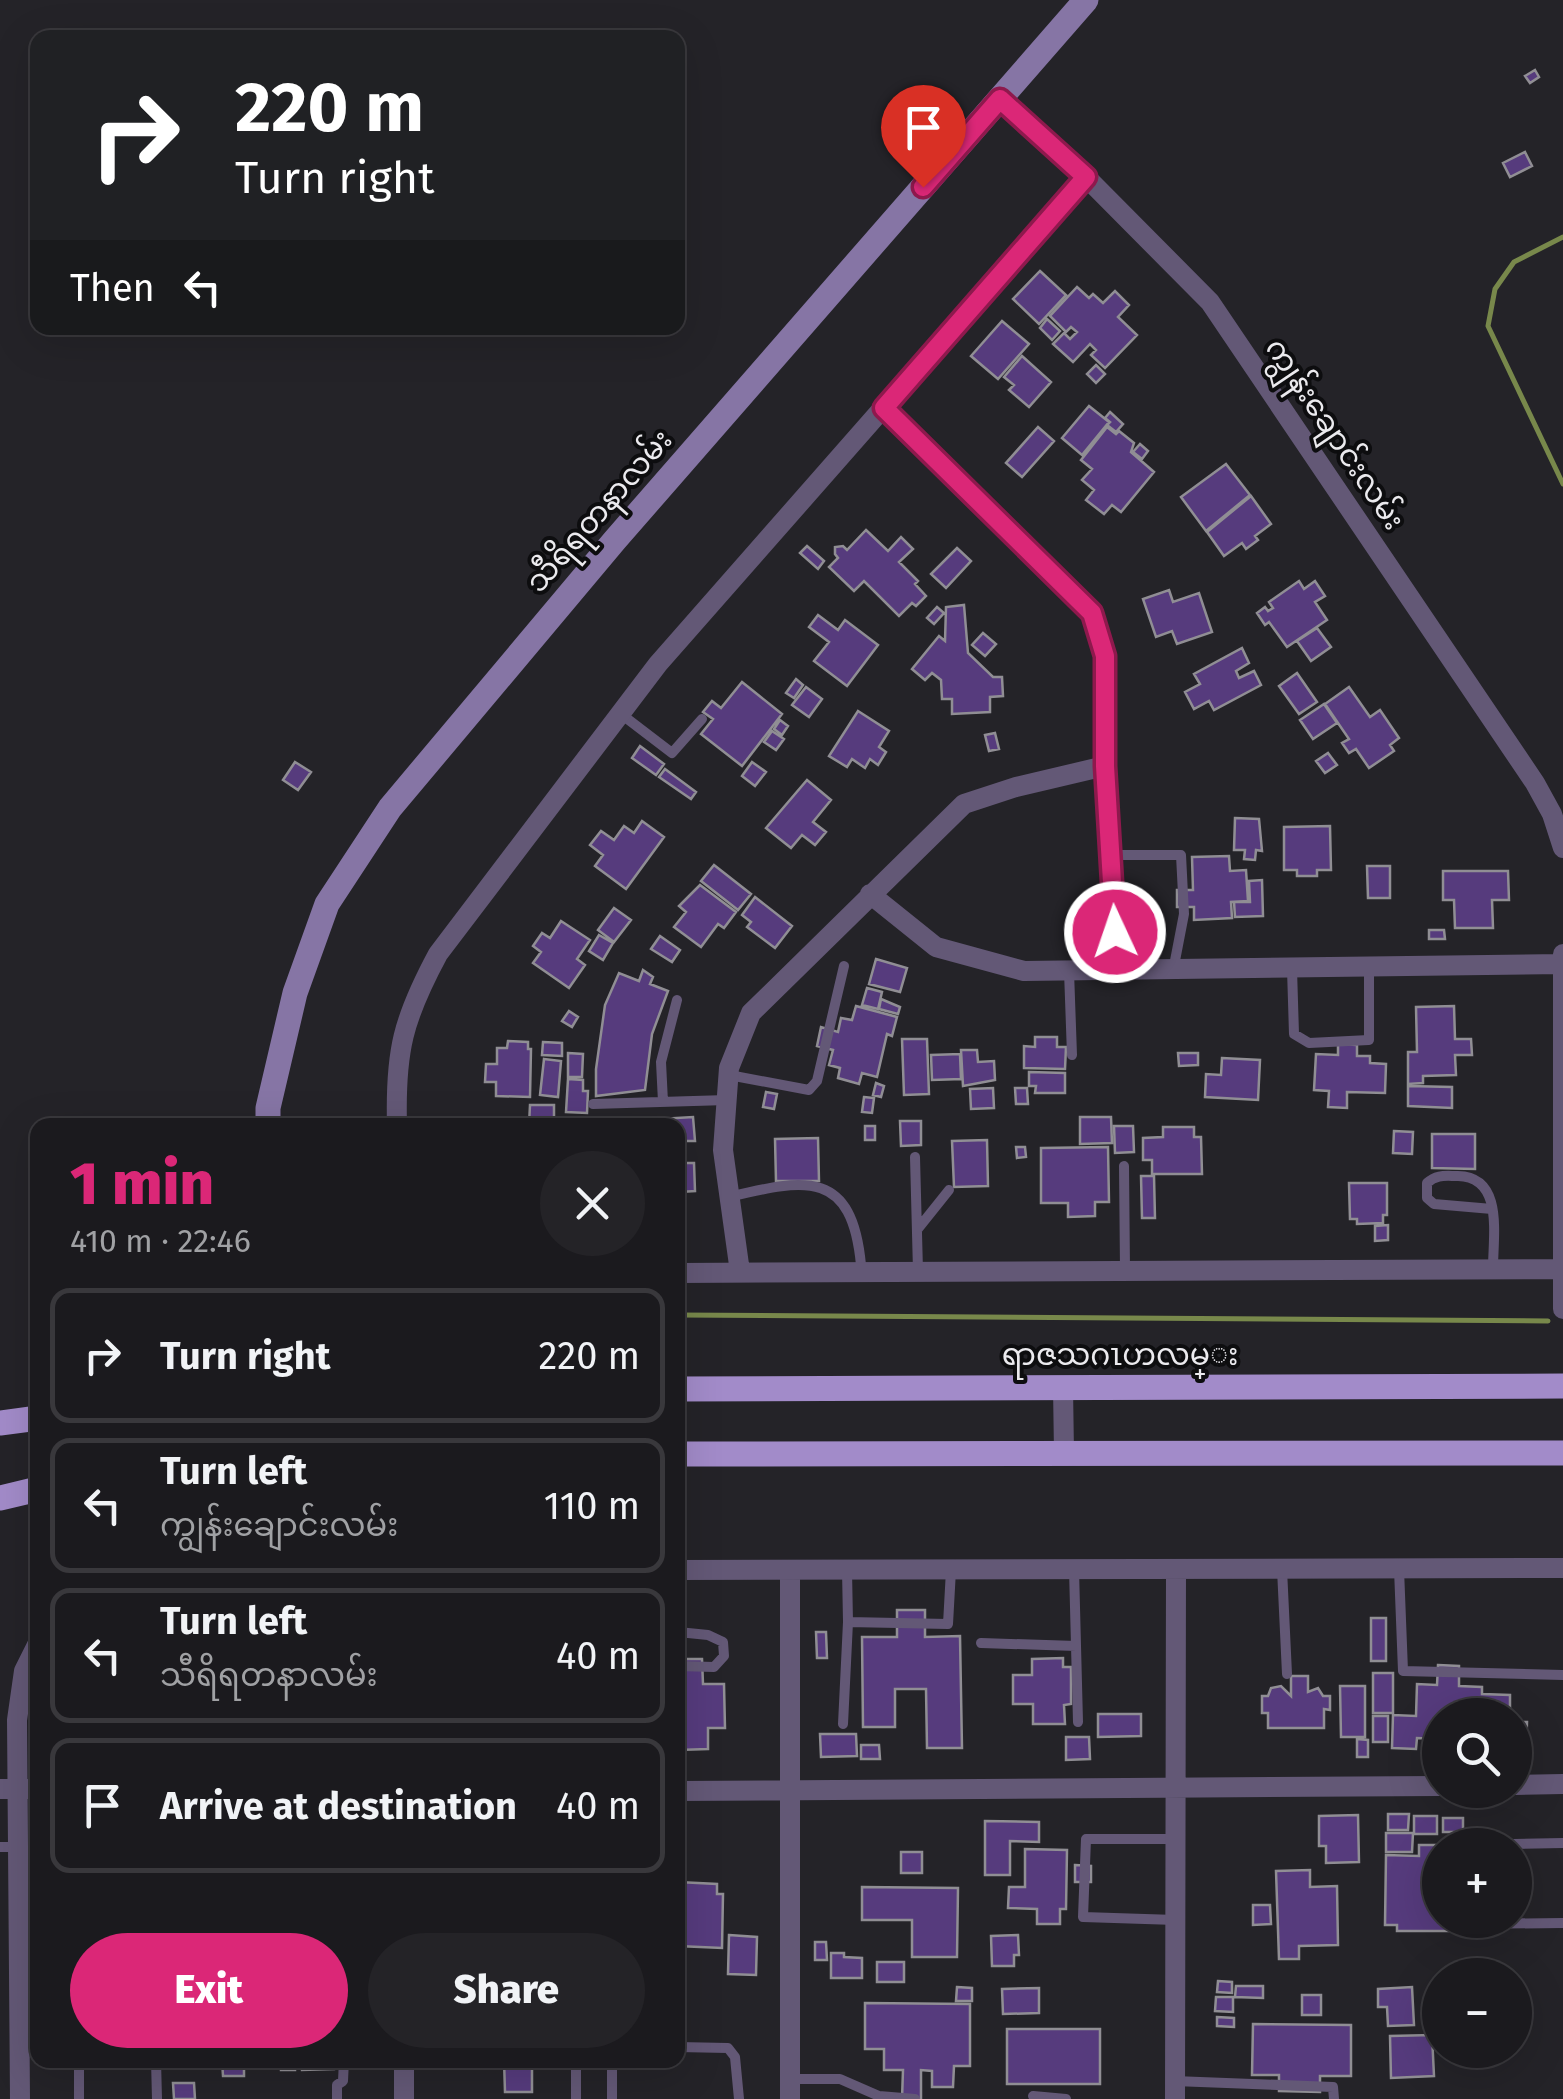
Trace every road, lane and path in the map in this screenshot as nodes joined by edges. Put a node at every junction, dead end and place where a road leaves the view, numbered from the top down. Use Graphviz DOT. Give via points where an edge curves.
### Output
graph roads {
  1 [pos="1086,0"];
  2 [pos="1000,99"];
  3 [pos="1086,177"];
  4 [pos="884,408"];
  5 [pos="620,714"];
  6 [pos="702,720"];
  7 [pos="1105,766"];
  8 [pos="1563,848"];
  9 [pos="1110,855"];
  10 [pos="870,894"];
  11 [pos="1563,952"];
  12 [pos="1562,964"];
  13 [pos="844,966"];
  14 [pos="1369,968"];
  15 [pos="1292,969"];
  16 [pos="1173,971"];
  17 [pos="1069,972"];
  18 [pos="1117,972"];
  19 [pos="677,1000"];
  20 [pos="1072,1055"];
  21 [pos="728,1075"];
  22 [pos="726,1100"];
  23 [pos="664,1102"];
  24 [pos="592,1104"];
  25 [pos="268,1118"];
  26 [pos="398,1118"];
  27 [pos="915,1158"];
  28 [pos="1124,1166"];
  29 [pos="950,1190"];
  30 [pos="730,1197"];
  31 [pos="1492,1209"];
  32 [pos="917,1230"];
  33 [pos="862,1265"];
  34 [pos="1561,1268"];
  35 [pos="1494,1269"];
  36 [pos="1124,1270"];
  37 [pos="685,1272"];
  38 [pos="740,1272"];
  39 [pos="918,1272"];
  40 [pos="1563,1309"];
  41 [pos="1563,1386"];
  42 [pos="1064,1387"];
  43 [pos="685,1389"];
  44 [pos="30,1419"];
  45 [pos="0,1423"];
  46 [pos="1064,1453"];
  47 [pos="1563,1453"];
  48 [pos="685,1454"];
  49 [pos="30,1491"];
  50 [pos="0,1498"];
  51 [pos="1563,1568"];
  52 [pos="1074,1569"];
  53 [pos="1176,1569"];
  54 [pos="1282,1569"];
  55 [pos="1399,1569"];
  56 [pos="685,1570"];
  57 [pos="790,1570"];
  58 [pos="847,1570"];
  59 [pos="951,1570"];
  60 [pos="848,1622"];
  61 [pos="685,1633"];
  62 [pos="982,1643"];
  63 [pos="1076,1646"];
  64 [pos="30,1659"];
  65 [pos="685,1666"];
  66 [pos="1287,1674"];
  67 [pos="1563,1675"];
  68 [pos="1078,1722"];
  69 [pos="843,1724"];
  70 [pos="1563,1784"];
  71 [pos="1532,1785"];
  72 [pos="1422,1786"];
  73 [pos="1176,1788"];
  74 [pos="18,1789"];
  75 [pos="790,1790"];
  76 [pos="685,1791"];
  77 [pos="1174,1839"];
  78 [pos="1563,1843"];
  79 [pos="1532,1844"];
  80 [pos="9,1847"];
  81 [pos="1176,1920"];
  82 [pos="1532,1923"];
  83 [pos="1563,1923"];
  84 [pos="28,1927"];
  85 [pos="685,2047"];
  86 [pos="80,2068"];
  87 [pos="156,2068"];
  88 [pos="344,2068"];
  89 [pos="404,2068"];
  90 [pos="576,2068"];
  91 [pos="612,2068"];
  92 [pos="790,2089"];
  93 [pos="1174,2090"];
  94 [pos="1033,2096"];
  95 [pos="20,2099"];
  96 [pos="78,2099"];
  97 [pos="157,2099"];
  98 [pos="337,2099"];
  99 [pos="404,2099"];
  100 [pos="576,2099"];
  101 [pos="612,2099"];
  102 [pos="739,2099"];
  103 [pos="914,2099"];
  104 [pos="1066,2099"];
  105 [pos="1334,2099"];
  1 -- 2 [label="main road, သီရိရတနာလမ်း"];
  2 -- 3 [label="street, ကျွန်းချောင်းလမ်း"];
  2 -- 25 [label="main road, သီရိရတနာလမ်း" via="390,808 328,904 295,992"];
  3 -- 4 [label="street"];
  3 -- 8 [label="street, ကျွန်းချောင်းလမ်း" via="1210,302 1535,783"];
  4 -- 5 [label="street"];
  4 -- 7 [label="street" via="1092,613 1105,656"];
  5 -- 6 [label="lane" via="672,753"];
  5 -- 26 [label="street" via="438,954 412,1002 397,1058"];
  7 -- 9 [label="street"];
  7 -- 10 [label="street" via="964,804"];
  9 -- 16 [label="lane" via="1181,856 1184,914"];
  9 -- 18 [label="street"];
  10 -- 17 [label="street" via="936,948 1024,971"];
  10 -- 21 [label="street" via="751,1013"];
  11 -- 12 [label="street"];
  12 -- 14 [label="street"];
  12 -- 34 [label="street"];
  13 -- 21 [label="lane" via="817,1081 809,1090"];
  14 -- 15 [label="street"];
  14 -- 15 [label="lane" via="1369,1040 1308,1044 1294,1034"];
  15 -- 16 [label="street"];
  16 -- 18 [label="street"];
  17 -- 18 [label="street"];
  17 -- 20 [label="lane"];
  19 -- 23 [label="lane" via="661,1062"];
  21 -- 22 [label="street"];
  22 -- 23 [label="lane"];
  22 -- 30 [label="street" via="723,1150"];
  23 -- 24 [label="lane"];
  27 -- 32 [label="lane"];
  28 -- 36 [label="lane"];
  29 -- 32 [label="lane"];
  30 -- 33 [label="lane" via="776,1186 820,1186 842,1200 858,1230"];
  30 -- 38 [label="street"];
  31 -- 31 [label="lane" via="1484,1183 1469,1176 1436,1176 1427,1183 1434,1204"];
  31 -- 35 [label="lane"];
  32 -- 39 [label="lane"];
  34 -- 35 [label="street"];
  34 -- 40 [label="street"];
  35 -- 36 [label="street"];
  36 -- 39 [label="street"];
  37 -- 38 [label="street"];
  38 -- 39 [label="street"];
  41 -- 42 [label="main road, ရာဇသဂၤဟလမ္း"];
  42 -- 43 [label="main road, ရာဇသဂၤဟလမ္း"];
  42 -- 46 [label="street"];
  44 -- 45 [label="main road"];
  46 -- 47 [label="main road"];
  46 -- 48 [label="main road"];
  49 -- 50 [label="main road"];
  51 -- 55 [label="street"];
  52 -- 53 [label="street"];
  52 -- 59 [label="street"];
  52 -- 63 [label="lane"];
  53 -- 54 [label="street"];
  53 -- 73 [label="street"];
  54 -- 55 [label="street"];
  54 -- 66 [label="lane"];
  55 -- 67 [label="lane" via="1403,1671"];
  56 -- 57 [label="street"];
  57 -- 58 [label="street"];
  57 -- 75 [label="street"];
  58 -- 59 [label="street"];
  58 -- 60 [label="lane"];
  59 -- 60 [label="lane" via="948,1624"];
  60 -- 69 [label="lane"];
  61 -- 65 [label="lane" via="723,1642 724,1656 714,1667"];
  62 -- 63 [label="lane"];
  63 -- 68 [label="lane"];
  64 -- 74 [label="street" via="19,1704"];
  70 -- 71 [label="street"];
  72 -- 73 [label="street"];
  73 -- 75 [label="street"];
  73 -- 77 [label="street"];
  74 -- 80 [label="street"];
  75 -- 76 [label="street"];
  75 -- 92 [label="street"];
  77 -- 81 [label="street"];
  77 -- 81 [label="lane" via="1086,1839 1083,1917"];
  78 -- 79 [label="lane"];
  80 -- 84 [label="street"];
  81 -- 93 [label="street"];
  82 -- 83 [label="lane"];
  84 -- 95 [label="street"];
  85 -- 102 [label="lane" via="728,2048"];
  86 -- 96 [label="lane"];
  87 -- 97 [label="lane"];
  88 -- 98 [label="lane"];
  89 -- 99 [label="street"];
  90 -- 100 [label="lane"];
  91 -- 101 [label="lane"];
  92 -- 103 [label="lane" via="840,2079 879,2096"];
  93 -- 105 [label="lane" via="1333,2087"];
  94 -- 104 [label="lane"];
}
